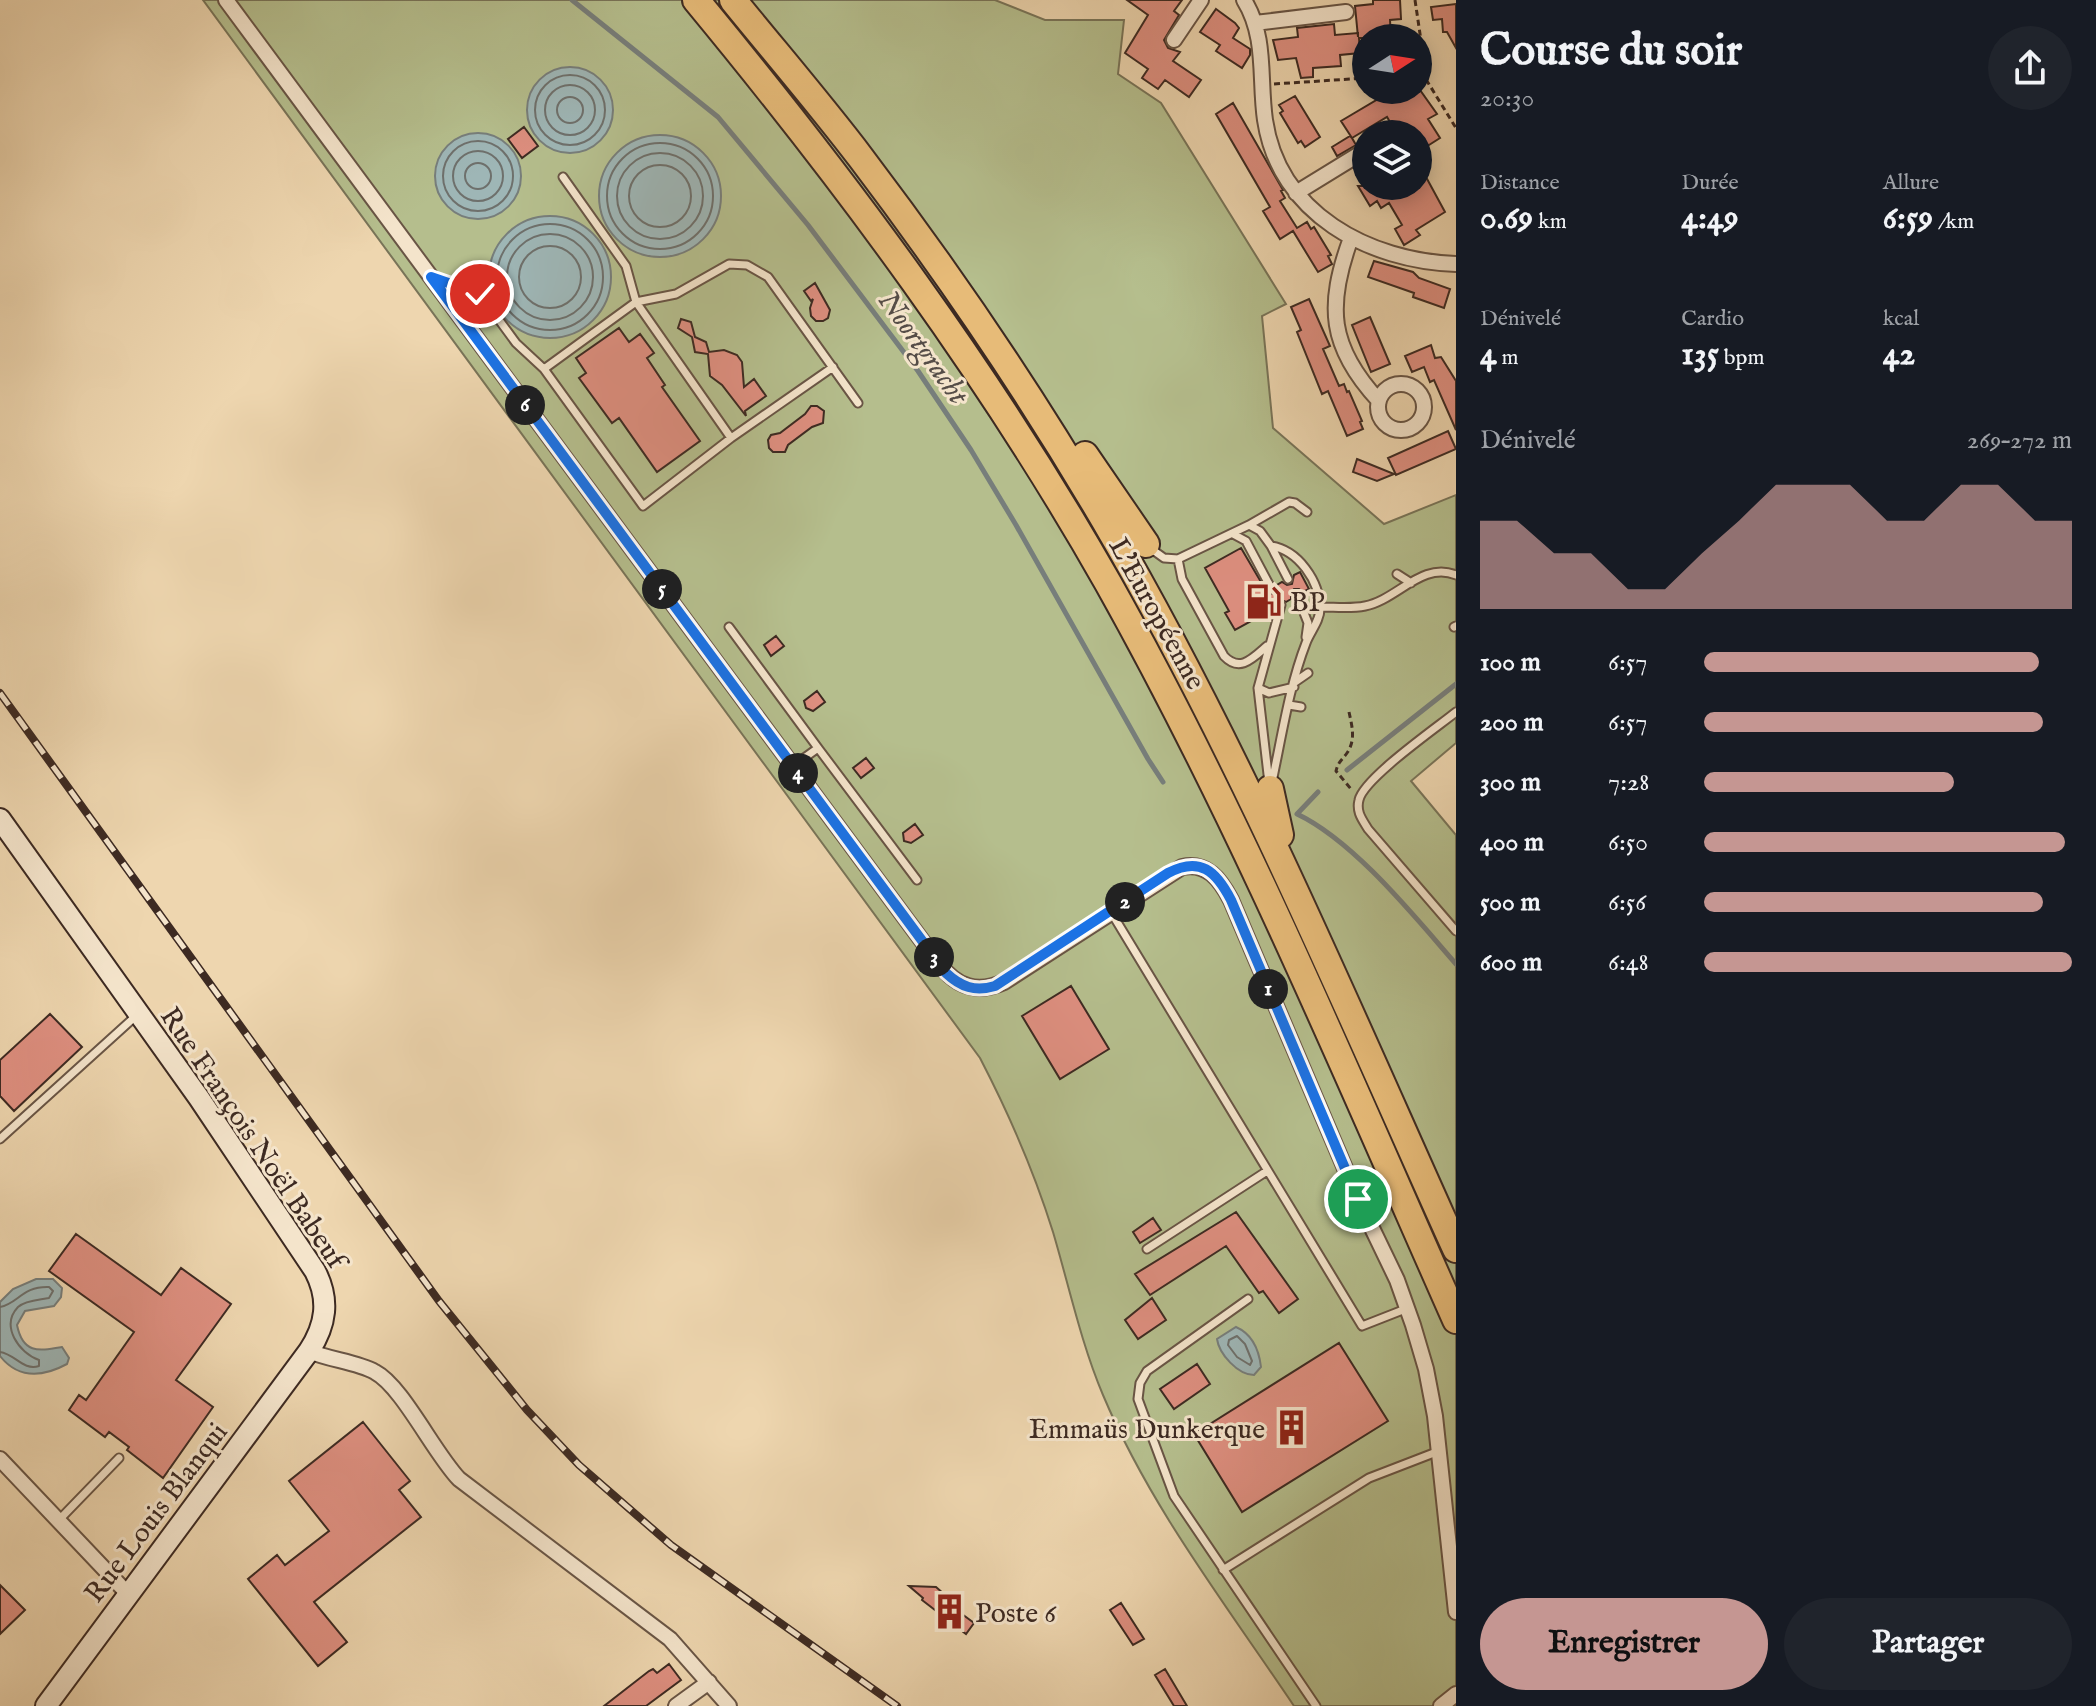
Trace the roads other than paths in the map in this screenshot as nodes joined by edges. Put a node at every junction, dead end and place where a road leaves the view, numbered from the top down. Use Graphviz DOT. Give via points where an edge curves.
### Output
graph roads {
  1 [pos="226,0"];
  2 [pos="696,0"];
  3 [pos="733,0"];
  4 [pos="751,0"];
  5 [pos="1201,0"];
  6 [pos="1244,0"];
  7 [pos="1322,7"];
  8 [pos="1346,12"];
  9 [pos="1255,23"];
  10 [pos="1174,40"];
  11 [pos="1352,159"];
  12 [pos="563,177"];
  13 [pos="877,179"];
  14 [pos="1296,193"];
  15 [pos="1351,238"];
  16 [pos="1456,264"];
  17 [pos="431,277"];
  18 [pos="947,279"];
  19 [pos="636,302"];
  20 [pos="833,367"];
  21 [pos="544,369"];
  22 [pos="1379,401"];
  23 [pos="858,403"];
  24 [pos="731,438"];
  25 [pos="1307,512"];
  26 [pos="1249,525"];
  27 [pos="1233,534"];
  28 [pos="1146,544"];
  29 [pos="1271,546"];
  30 [pos="1178,559"];
  31 [pos="1397,574"];
  32 [pos="1456,575"];
  33 [pos="1288,579"];
  34 [pos="1411,583"];
  35 [pos="1271,588"];
  36 [pos="1297,595"];
  37 [pos="1281,605"];
  38 [pos="1321,607"];
  39 [pos="729,627"];
  40 [pos="1306,643"];
  41 [pos="1269,644"];
  42 [pos="1308,673"];
  43 [pos="1295,684"];
  44 [pos="1258,688"];
  45 [pos="1289,705"];
  46 [pos="1301,707"];
  47 [pos="1456,712"];
  48 [pos="818,748"];
  49 [pos="793,766"];
  50 [pos="1270,789"];
  51 [pos="0,819"];
  52 [pos="1278,854"];
  53 [pos="917,880"];
  54 [pos="1111,912"];
  55 [pos="1456,931"];
  56 [pos="138,1013"];
  57 [pos="0,1139"];
  58 [pos="1267,1171"];
  59 [pos="1392,1175"];
  60 [pos="1147,1249"];
  61 [pos="1456,1249"];
  62 [pos="1248,1299"];
  63 [pos="1408,1308"];
  64 [pos="1456,1320"];
  65 [pos="1456,1344"];
  66 [pos="309,1351"];
  67 [pos="1439,1451"];
  68 [pos="119,1458"];
  69 [pos="0,1459"];
  70 [pos="58,1521"];
  71 [pos="1223,1570"];
  72 [pos="129,1595"];
  73 [pos="1456,1612"];
  74 [pos="709,1682"];
  75 [pos="1456,1694"];
  76 [pos="46,1706"];
  77 [pos="676,1706"];
  78 [pos="729,1706"];
  79 [pos="1316,1706"];
  80 [pos="1441,1706"];
  1 -- 17 [label="street"];
  2 -- 59 [label="highway, L'Européenne" via="919,286 1079,534 1205,769"];
  3 -- 13 [label="highway, L'Européenne"];
  4 -- 13 [label="highway" via="808,70"];
  5 -- 10 [label="street"];
  6 -- 9 [label="street"];
  7 -- 8 [label="street"];
  7 -- 9 [label="street"];
  9 -- 14 [label="street" via="1271,145"];
  11 -- 14 [label="street"];
  12 -- 19 [label="lane" via="626,266"];
  13 -- 18 [label="highway, L'Européenne"];
  14 -- 15 [label="street" via="1317,216"];
  15 -- 16 [label="street" via="1410,257"];
  15 -- 22 [label="street" via="1338,281 1336,322 1349,363"];
  17 -- 21 [label="lane" via="480,294 516,343"];
  17 -- 49 [label="street"];
  18 -- 28 [label="highway" via="1018,361"];
  18 -- 52 [label="highway, L'Européenne" via="1106,523"];
  19 -- 20 [label="lane" via="676,294 729,264 747,265 768,277"];
  19 -- 21 [label="lane"];
  19 -- 24 [label="lane"];
  20 -- 23 [label="lane"];
  20 -- 24 [label="lane"];
  21 -- 24 [label="lane" via="643,506"];
  25 -- 26 [label="lane" via="1289,502"];
  26 -- 27 [label="lane"];
  26 -- 29 [label="lane"];
  27 -- 30 [label="lane"];
  27 -- 35 [label="lane" via="1246,541"];
  28 -- 30 [label="lane" via="1164,558"];
  29 -- 33 [label="lane"];
  29 -- 38 [label="lane" via="1298,557"];
  30 -- 41 [label="lane" via="1182,579 1231,664 1250,661"];
  31 -- 34 [label="lane"];
  32 -- 34 [label="lane" via="1435,572"];
  34 -- 38 [label="lane" via="1365,606"];
  36 -- 40 [label="lane" via="1308,623"];
  37 -- 41 [label="lane"];
  38 -- 40 [label="lane"];
  39 -- 48 [label="lane"];
  40 -- 43 [label="lane"];
  41 -- 44 [label="lane"];
  42 -- 43 [label="lane"];
  43 -- 44 [label="lane" via="1269,693"];
  43 -- 45 [label="lane"];
  44 -- 50 [label="lane"];
  45 -- 46 [label="lane"];
  45 -- 50 [label="lane"];
  47 -- 55 [label="lane" via="1369,782 1359,798 1358,813"];
  48 -- 49 [label="lane"];
  48 -- 53 [label="lane"];
  49 -- 54 [label="street" via="940,965 965,987 1004,982"];
  50 -- 52 [label="highway" via="1281,829"];
  51 -- 56 [label="street, Rue François Noël Babeuf"];
  52 -- 61 [label="highway, L'Européenne"];
  54 -- 58 [label="lane"];
  54 -- 63 [label="street" via="1187,865 1206,869 1222,885"];
  56 -- 57 [label="lane"];
  56 -- 66 [label="street, Rue François Noël Babeuf" via="319,1279 325,1318"];
  58 -- 60 [label="lane"];
  58 -- 63 [label="lane" via="1362,1326"];
  59 -- 64 [label="highway, L'Européenne"];
  59 -- 65 [label="highway"];
  62 -- 71 [label="lane" via="1147,1371 1138,1391 1169,1486"];
  63 -- 67 [label="street" via="1429,1382"];
  66 -- 72 [label="street, Rue Louis Blanqui"];
  66 -- 74 [label="street" via="382,1376 459,1479 661,1632"];
  67 -- 71 [label="lane" via="1369,1478"];
  67 -- 73 [label="street"];
  68 -- 70 [label="lane"];
  69 -- 70 [label="street"];
  70 -- 72 [label="street"];
  71 -- 79 [label="lane"];
  72 -- 76 [label="street, Rue Louis Blanqui"];
  74 -- 77 [label="street"];
  74 -- 78 [label="street"];
  75 -- 80 [label="street"];
}
